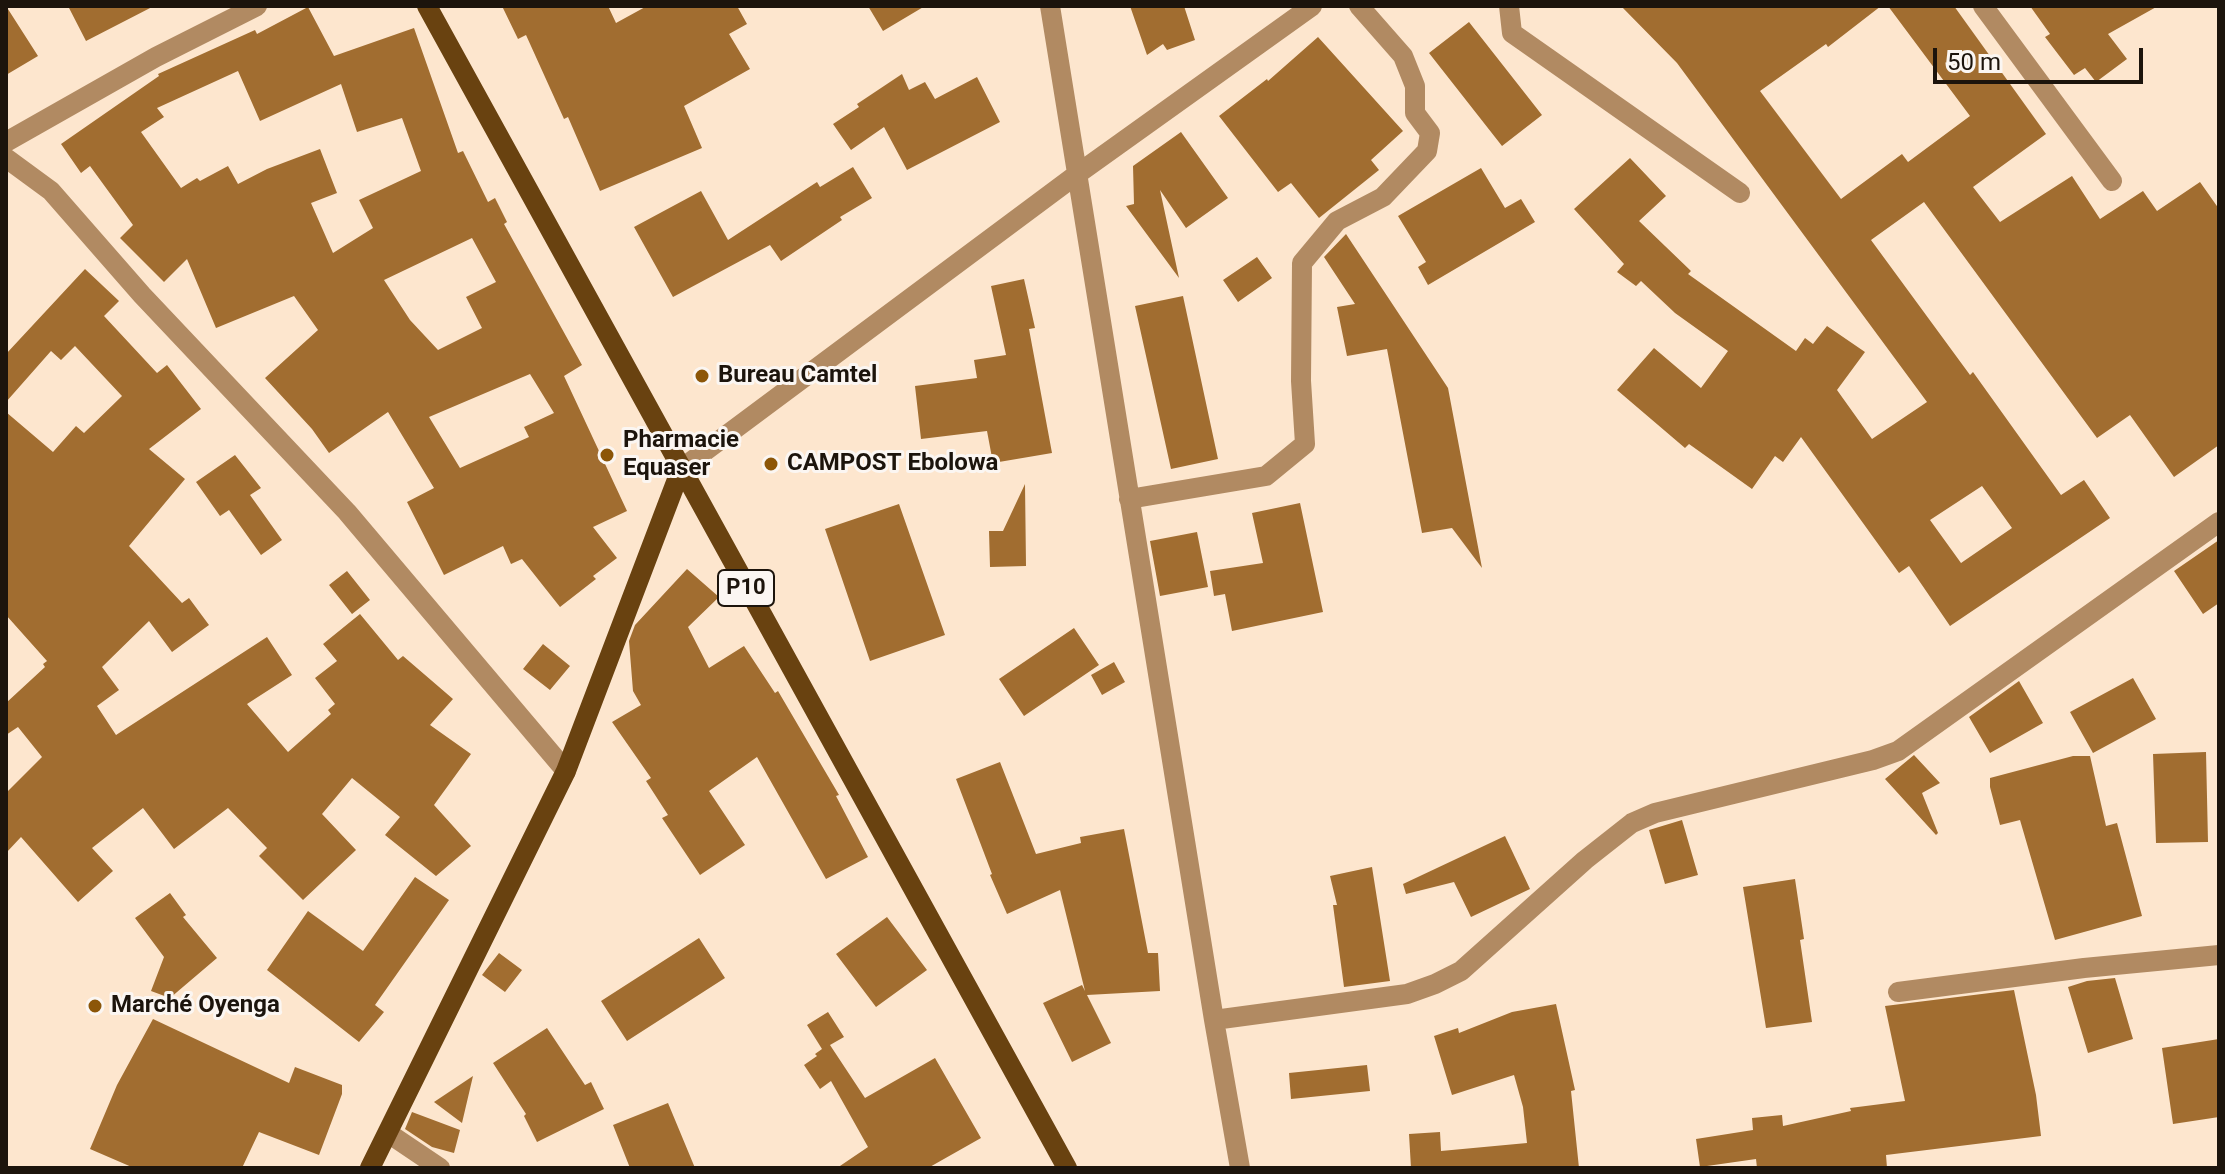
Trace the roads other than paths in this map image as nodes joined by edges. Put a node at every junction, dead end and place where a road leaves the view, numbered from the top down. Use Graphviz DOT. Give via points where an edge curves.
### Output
graph roads {
  1 [pos="257,6"];
  2 [pos="427,6"];
  3 [pos="1050,6"];
  4 [pos="1312,6"];
  5 [pos="1359,6"];
  6 [pos="1509,6"];
  7 [pos="1983,6"];
  8 [pos="6,142"];
  9 [pos="6,158"];
  10 [pos="1076,175"];
  11 [pos="2112,181"];
  12 [pos="1740,193"];
  13 [pos="681,469"];
  14 [pos="1129,499"];
  15 [pos="2219,522"];
  16 [pos="566,771"];
  17 [pos="2219,955"];
  18 [pos="1898,992"];
  19 [pos="1214,1020"];
  20 [pos="388,1133"];
  21 [pos="370,1168"];
  22 [pos="440,1168"];
  23 [pos="1067,1168"];
  24 [pos="1240,1168"];
  1 -- 8 [label="street"];
  2 -- 13 [label="main road, P10"];
  3 -- 10 [label="street"];
  4 -- 10 [label="street"];
  5 -- 14 [label="street" via="1403,56 1415,86 1415,113 1430,133 1427,151 1383,197 1337,221 1302,263 1305,444 1266,476"];
  6 -- 12 [label="street" via="1512,33"];
  7 -- 11 [label="street"];
  9 -- 16 [label="street" via="51,191 347,512"];
  10 -- 13 [label="street"];
  10 -- 14 [label="street"];
  13 -- 16 [label="main road"];
  13 -- 23 [label="main road, P10"];
  14 -- 19 [label="street"];
  15 -- 19 [label="street" via="1898,751 1632,823 1461,971 1435,984 1407,994"];
  16 -- 20 [label="main road"];
  17 -- 18 [label="street"];
  19 -- 24 [label="street"];
  20 -- 21 [label="main road"];
  20 -- 22 [label="street"];
}
